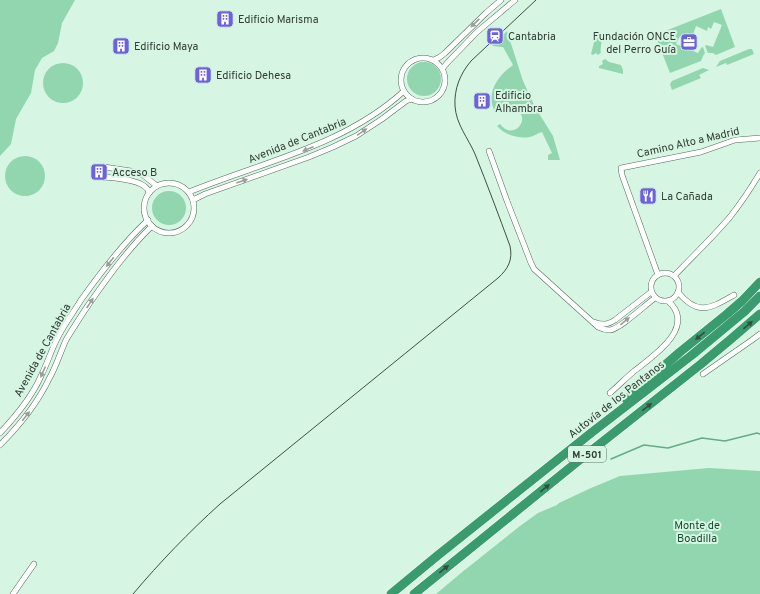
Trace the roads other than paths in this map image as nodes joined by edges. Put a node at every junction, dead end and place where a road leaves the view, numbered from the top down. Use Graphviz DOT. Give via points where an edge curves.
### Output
graph roads {
  1 [pos="501,0"];
  2 [pos="515,0"];
  3 [pos="434,60"];
  4 [pos="443,68"];
  5 [pos="404,91"];
  6 [pos="412,99"];
  7 [pos="760,138"];
  8 [pos="489,151"];
  9 [pos="104,167"];
  10 [pos="760,173"];
  11 [pos="102,177"];
  12 [pos="157,186"];
  13 [pos="149,192"];
  14 [pos="189,192"];
  15 [pos="193,200"];
  16 [pos="148,220"];
  17 [pos="152,226"];
  18 [pos="658,275"];
  19 [pos="674,276"];
  20 [pos="760,282"];
  21 [pos="651,292"];
  22 [pos="678,292"];
  23 [pos="734,295"];
  24 [pos="760,296"];
  25 [pos="655,298"];
  26 [pos="668,302"];
  27 [pos="760,314"];
  28 [pos="593,322"];
  29 [pos="760,334"];
  30 [pos="703,374"];
  31 [pos="610,393"];
  32 [pos="0,433"];
  33 [pos="591,433"];
  34 [pos="0,445"];
  35 [pos="34,564"];
  36 [pos="13,594"];
  37 [pos="391,594"];
  38 [pos="414,594"];
  1 -- 3 [label="street, one-way" via="445,53"];
  2 -- 4 [label="street" via="477,32"];
  3 -- 4 [label="street"];
  3 -- 5 [label="street" via="420,57 410,62 403,70 401,80"];
  4 -- 6 [label="street" via="445,84 438,96 423,102"];
  5 -- 6 [label="street"];
  5 -- 14 [label="street, Avenida de Cantabria, one-way" via="375,114 329,140"];
  15 -- 6 [label="street, Avenida de Cantabria, one-way" via="333,147 356,136"];
  7 -- 18 [label="street, Camino Alto a Madrid" via="735,140 701,152 621,168"];
  8 -- 28 [label="street" via="534,269"];
  9 -- 12 [label="street" via="131,171 142,175"];
  10 -- 19 [label="street" via="731,216"];
  11 -- 13 [label="street" via="136,182 149,189"];
  12 -- 13 [label="street"];
  12 -- 14 [label="street" via="175,183"];
  13 -- 16 [label="street" via="144,206"];
  14 -- 15 [label="street"];
  15 -- 17 [label="street" via="194,209 186,226 170,232"];
  16 -- 17 [label="street"];
  16 -- 32 [label="street, Avenida de Cantabria, one-way" via="96,279 57,339 32,392"];
  34 -- 17 [label="street, Avenida de Cantabria, one-way" via="40,397 66,340 104,282"];
  18 -- 19 [label="street" via="668,273"];
  18 -- 21 [label="street" via="652,281"];
  19 -- 22 [label="street" via="678,280"];
  20 -- 33 [label="highway, one-way" via="742,301 597,424"];
  21 -- 25 [label="street"];
  21 -- 28 [label="street" via="609,324"];
  22 -- 23 [label="street" via="685,301 702,308 713,307"];
  22 -- 26 [label="street" via="675,298"];
  24 -- 33 [label="highway, Autovía de los Pantanos / M-501" via="692,355"];
  25 -- 26 [label="street"];
  28 -- 25 [label="street, one-way" via="603,330 611,330"];
  26 -- 31 [label="street" via="677,313 675,333 666,346"];
  38 -- 27 [label="highway, M-501, one-way"];
  29 -- 30 [label="street"];
  33 -- 37 [label="highway, Autovía de los Pantanos / M-501"];
  35 -- 36 [label="street"];
}
